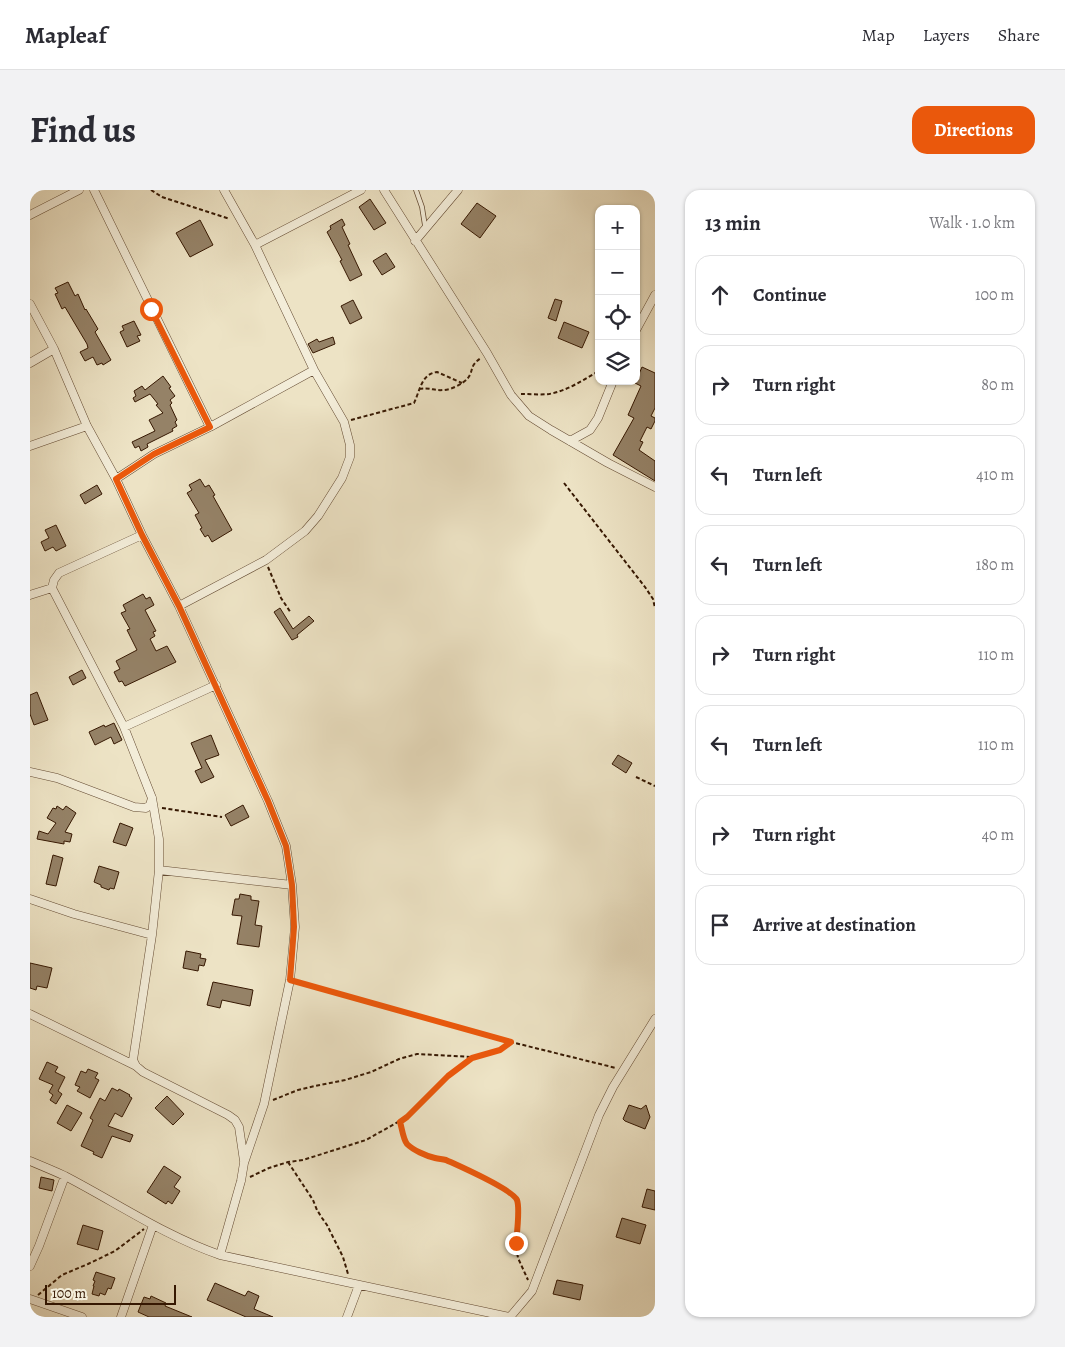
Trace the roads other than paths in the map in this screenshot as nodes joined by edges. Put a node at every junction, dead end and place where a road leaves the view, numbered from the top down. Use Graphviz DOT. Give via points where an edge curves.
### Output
graph roads {
  1 [pos="80,190"];
  2 [pos="94,190"];
  3 [pos="224,190"];
  4 [pos="361,190"];
  5 [pos="384,190"];
  6 [pos="416,190"];
  7 [pos="458,190"];
  8 [pos="30,215"];
  9 [pos="426,229"];
  10 [pos="415,241"];
  11 [pos="255,245"];
  12 [pos="655,295"];
  13 [pos="30,304"];
  14 [pos="640,323"];
  15 [pos="54,349"];
  16 [pos="30,364"];
  17 [pos="314,370"];
  18 [pos="611,385"];
  19 [pos="87,426"];
  20 [pos="210,427"];
  21 [pos="570,441"];
  22 [pos="30,446"];
  23 [pos="116,479"];
  24 [pos="655,487"];
  25 [pos="142,535"];
  26 [pos="52,588"];
  27 [pos="30,595"];
  28 [pos="179,606"];
  29 [pos="216,685"];
  30 [pos="124,727"];
  31 [pos="30,772"];
  32 [pos="152,798"];
  33 [pos="159,870"];
  34 [pos="292,885"];
  35 [pos="30,899"];
  36 [pos="152,935"];
  37 [pos="30,1014"];
  38 [pos="655,1019"];
  39 [pos="136,1066"];
  40 [pos="30,1161"];
  41 [pos="244,1162"];
  42 [pos="65,1176"];
  43 [pos="153,1225"];
  44 [pos="220,1255"];
  45 [pos="30,1266"];
  46 [pos="359,1285"];
  47 [pos="31,1300"];
  48 [pos="82,1317"];
  49 [pos="121,1317"];
  50 [pos="347,1317"];
  51 [pos="509,1317"];
  1 -- 8 [label="street"];
  2 -- 20 [label="street"];
  3 -- 11 [label="street"];
  4 -- 11 [label="street"];
  5 -- 10 [label="street"];
  6 -- 9 [label="lane"];
  7 -- 9 [label="street"];
  9 -- 10 [label="street"];
  10 -- 21 [label="street" via="511,395 529,416"];
  11 -- 17 [label="street"];
  12 -- 14 [label="street"];
  13 -- 15 [label="street"];
  15 -- 16 [label="street"];
  15 -- 19 [label="street"];
  17 -- 20 [label="street"];
  17 -- 28 [label="street" via="344,422 350,445 350,457 342,478 305,531 266,560"];
  18 -- 21 [label="street" via="590,430"];
  19 -- 22 [label="street"];
  19 -- 23 [label="street"];
  20 -- 23 [label="street" via="154,454"];
  21 -- 24 [label="street"];
  23 -- 25 [label="street"];
  25 -- 26 [label="street" via="59,573"];
  25 -- 28 [label="street"];
  26 -- 27 [label="street"];
  26 -- 30 [label="street"];
  28 -- 29 [label="street"];
  29 -- 30 [label="street"];
  29 -- 34 [label="street" via="286,846"];
  30 -- 32 [label="street"];
  31 -- 32 [label="street" via="57,778 134,807 146,808"];
  32 -- 33 [label="street" via="159,838"];
  33 -- 34 [label="street"];
  33 -- 36 [label="street"];
  34 -- 41 [label="street" via="294,927 290,980 264,1104"];
  35 -- 36 [label="street"];
  36 -- 39 [label="street" via="134,1060"];
  37 -- 39 [label="street"];
  38 -- 51 [label="street" via="599,1115 532,1291"];
  39 -- 41 [label="street" via="235,1120"];
  40 -- 42 [label="street"];
  41 -- 44 [label="street"];
  42 -- 43 [label="street"];
  42 -- 45 [label="street"];
  43 -- 44 [label="street" via="196,1247"];
  43 -- 49 [label="street"];
  44 -- 46 [label="street"];
  46 -- 50 [label="street"];
  46 -- 51 [label="street"];
  47 -- 48 [label="street"];
}
